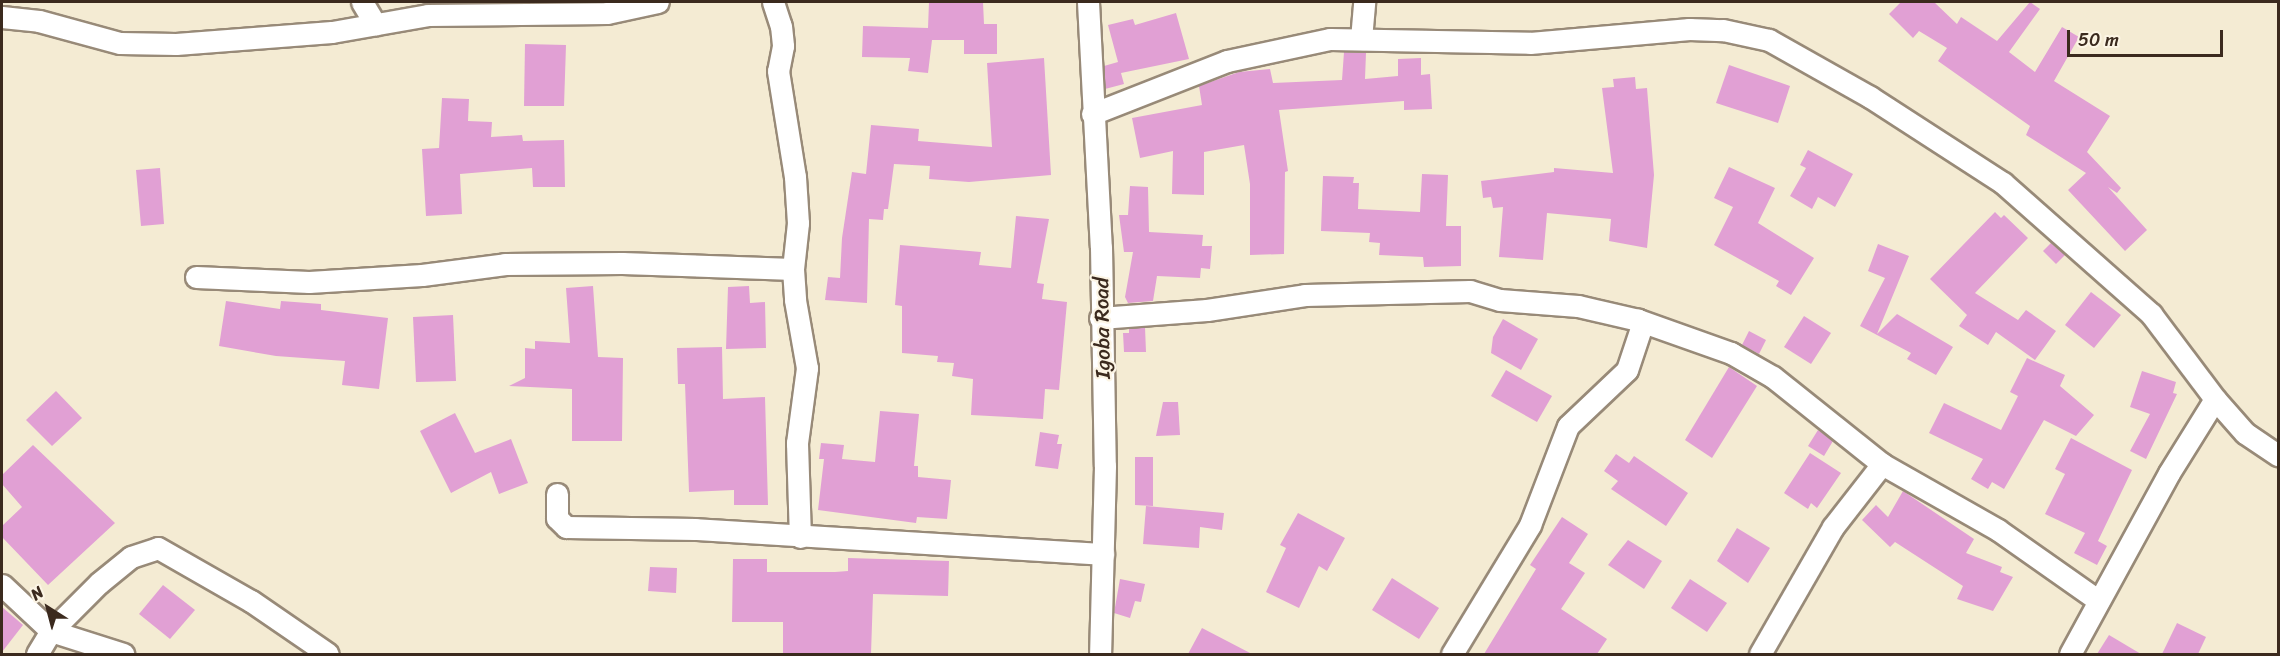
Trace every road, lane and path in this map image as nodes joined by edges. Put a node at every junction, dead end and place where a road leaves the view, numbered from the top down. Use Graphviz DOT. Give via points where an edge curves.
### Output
graph roads {
  1 [pos="362,2"];
  2 [pos="658,2"];
  3 [pos="773,2"];
  4 [pos="1088,2"];
  5 [pos="1364,2"];
  6 [pos="2,18"];
  7 [pos="375,24"];
  8 [pos="1361,39"];
  9 [pos="1092,114"];
  10 [pos="793,269"];
  11 [pos="196,277"];
  12 [pos="1100,318"];
  13 [pos="1638,320"];
  14 [pos="2216,399"];
  15 [pos="2278,455"];
  16 [pos="1882,464"];
  17 [pos="557,494"];
  18 [pos="800,537"];
  19 [pos="1103,554"];
  20 [pos="2,585"];
  21 [pos="2099,601"];
  22 [pos="51,631"];
  23 [pos="37,654"];
  24 [pos="123,654"];
  25 [pos="328,654"];
  26 [pos="1100,654"];
  27 [pos="1452,654"];
  28 [pos="1760,654"];
  29 [pos="2070,654"];
  1 -- 7 [label="street"];
  2 -- 7 [label="street" via="607,13 428,15"];
  3 -- 10 [label="street" via="781,26 783,46 778,71 795,177 798,223"];
  4 -- 9 [label="street, Igoba Road"];
  5 -- 8 [label="street"];
  6 -- 7 [label="street" via="39,21 131,43 176,44 332,32"];
  8 -- 9 [label="street" via="1330,39 1227,61"];
  8 -- 14 [label="street" via="1530,43 1689,29 1723,30 1769,40 1870,97 2003,183 2151,314"];
  9 -- 12 [label="street, Igoba Road" via="1101,246"];
  10 -- 11 [label="street" via="622,262 505,264 422,275 309,282"];
  10 -- 18 [label="street" via="807,368 797,443"];
  12 -- 13 [label="street" via="1207,310 1305,295 1470,291 1500,300 1578,306"];
  12 -- 19 [label="street, Igoba Road" via="1105,466"];
  13 -- 16 [label="street" via="1731,352 1773,377"];
  13 -- 27 [label="street" via="1641,328 1628,370 1568,426 1530,525"];
  14 -- 15 [label="street" via="2245,433"];
  14 -- 21 [label="street" via="2169,472"];
  16 -- 21 [label="street" via="1998,530"];
  16 -- 28 [label="street" via="1833,527"];
  17 -- 18 [label="street" via="557,518 566,526 695,528"];
  18 -- 19 [label="street"];
  19 -- 26 [label="street, Igoba Road"];
  20 -- 22 [label="street"];
  21 -- 29 [label="street"];
  22 -- 23 [label="street"];
  22 -- 24 [label="street"];
  22 -- 25 [label="street" via="130,556 158,548 251,601"];
}
